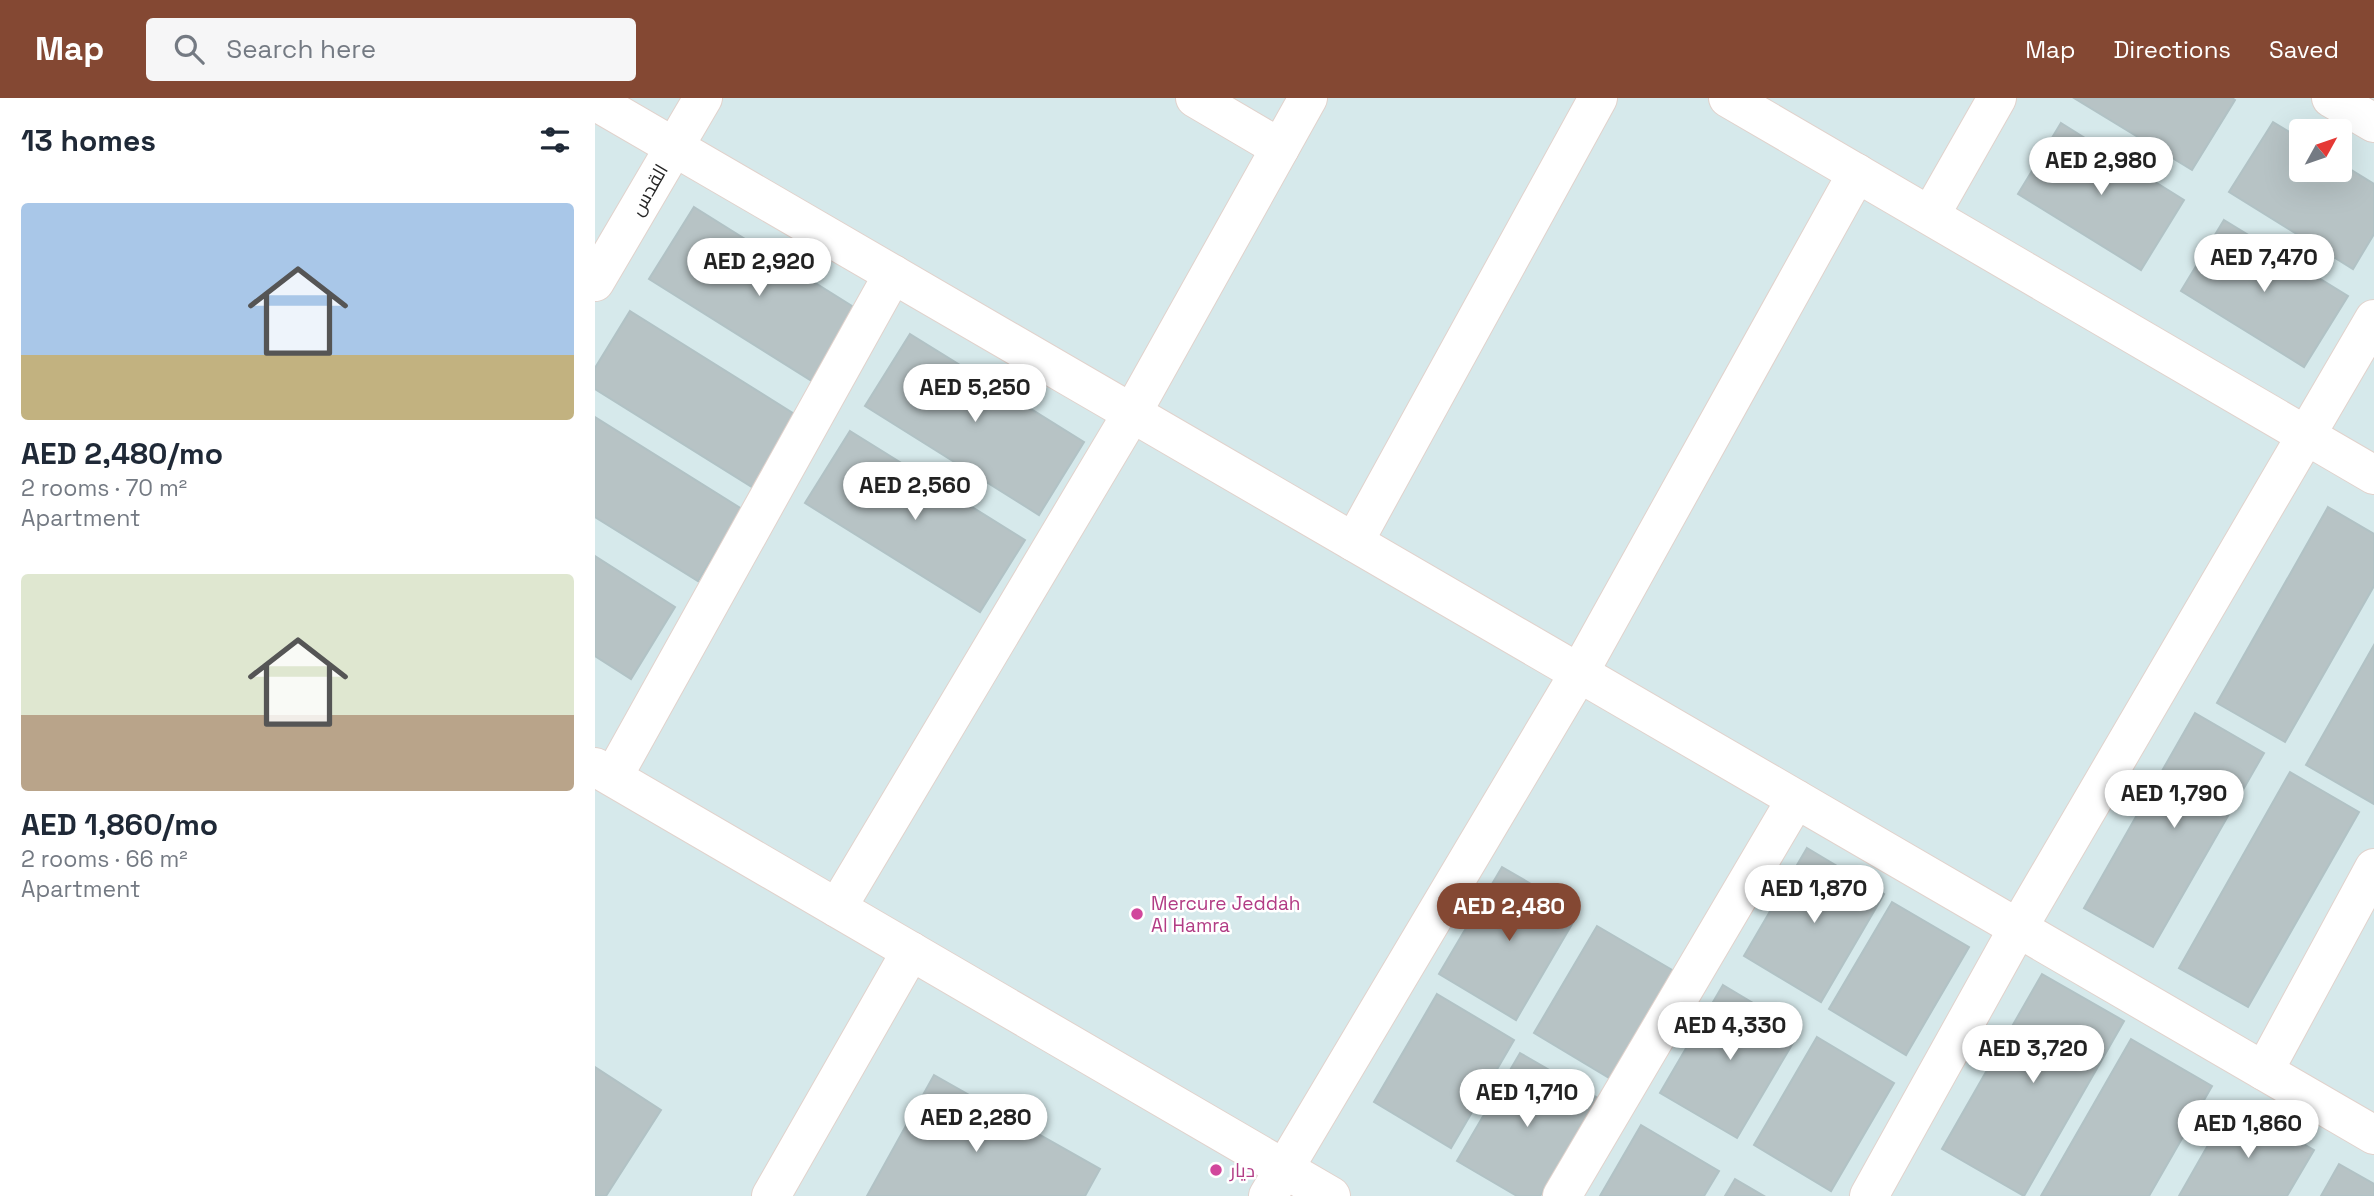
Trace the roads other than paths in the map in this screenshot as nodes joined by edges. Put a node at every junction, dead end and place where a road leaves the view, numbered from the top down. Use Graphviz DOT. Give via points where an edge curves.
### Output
graph roads {
  1 [pos="703,98"];
  2 [pos="1195,98"];
  3 [pos="1308,98"];
  4 [pos="1598,98"];
  5 [pos="1728,98"];
  6 [pos="1997,98"];
  7 [pos="2331,98"];
  8 [pos="595,101"];
  9 [pos="2374,123"];
  10 [pos="674,147"];
  11 [pos="1280,148"];
  12 [pos="1857,173"];
  13 [pos="1931,214"];
  14 [pos="893,274"];
  15 [pos="595,282"];
  16 [pos="2374,319"];
  17 [pos="1132,413"];
  18 [pos="2307,436"];
  19 [pos="2374,475"];
  20 [pos="1354,542"];
  21 [pos="1579,673"];
  22 [pos="604,772"];
  23 [pos="1796,799"];
  24 [pos="2374,868"];
  25 [pos="837,908"];
  26 [pos="2018,928"];
  27 [pos="911,951"];
  28 [pos="2264,1071"];
  29 [pos="2374,1135"];
  30 [pos="1276,1182"];
  31 [pos="771,1196"];
  32 [pos="1331,1196"];
  33 [pos="1562,1196"];
  34 [pos="1869,1196"];
  1 -- 10 [label="street, القدس"];
  2 -- 11 [label="street"];
  3 -- 11 [label="street"];
  4 -- 20 [label="street"];
  5 -- 12 [label="street"];
  6 -- 13 [label="street"];
  7 -- 9 [label="street"];
  8 -- 10 [label="street"];
  10 -- 14 [label="street"];
  10 -- 15 [label="street, القدس"];
  11 -- 17 [label="street"];
  12 -- 13 [label="street"];
  12 -- 21 [label="street"];
  13 -- 18 [label="street"];
  14 -- 17 [label="street"];
  14 -- 22 [label="street"];
  16 -- 18 [label="street"];
  17 -- 20 [label="street"];
  17 -- 25 [label="street"];
  18 -- 19 [label="street"];
  18 -- 26 [label="street"];
  20 -- 21 [label="street"];
  21 -- 23 [label="street"];
  21 -- 30 [label="street"];
  22 -- 25 [label="street"];
  23 -- 26 [label="street"];
  23 -- 33 [label="street"];
  24 -- 28 [label="street"];
  25 -- 27 [label="street"];
  26 -- 28 [label="street"];
  26 -- 34 [label="street"];
  27 -- 30 [label="street"];
  27 -- 31 [label="street"];
  28 -- 29 [label="street"];
  30 -- 32 [label="street"];
}
